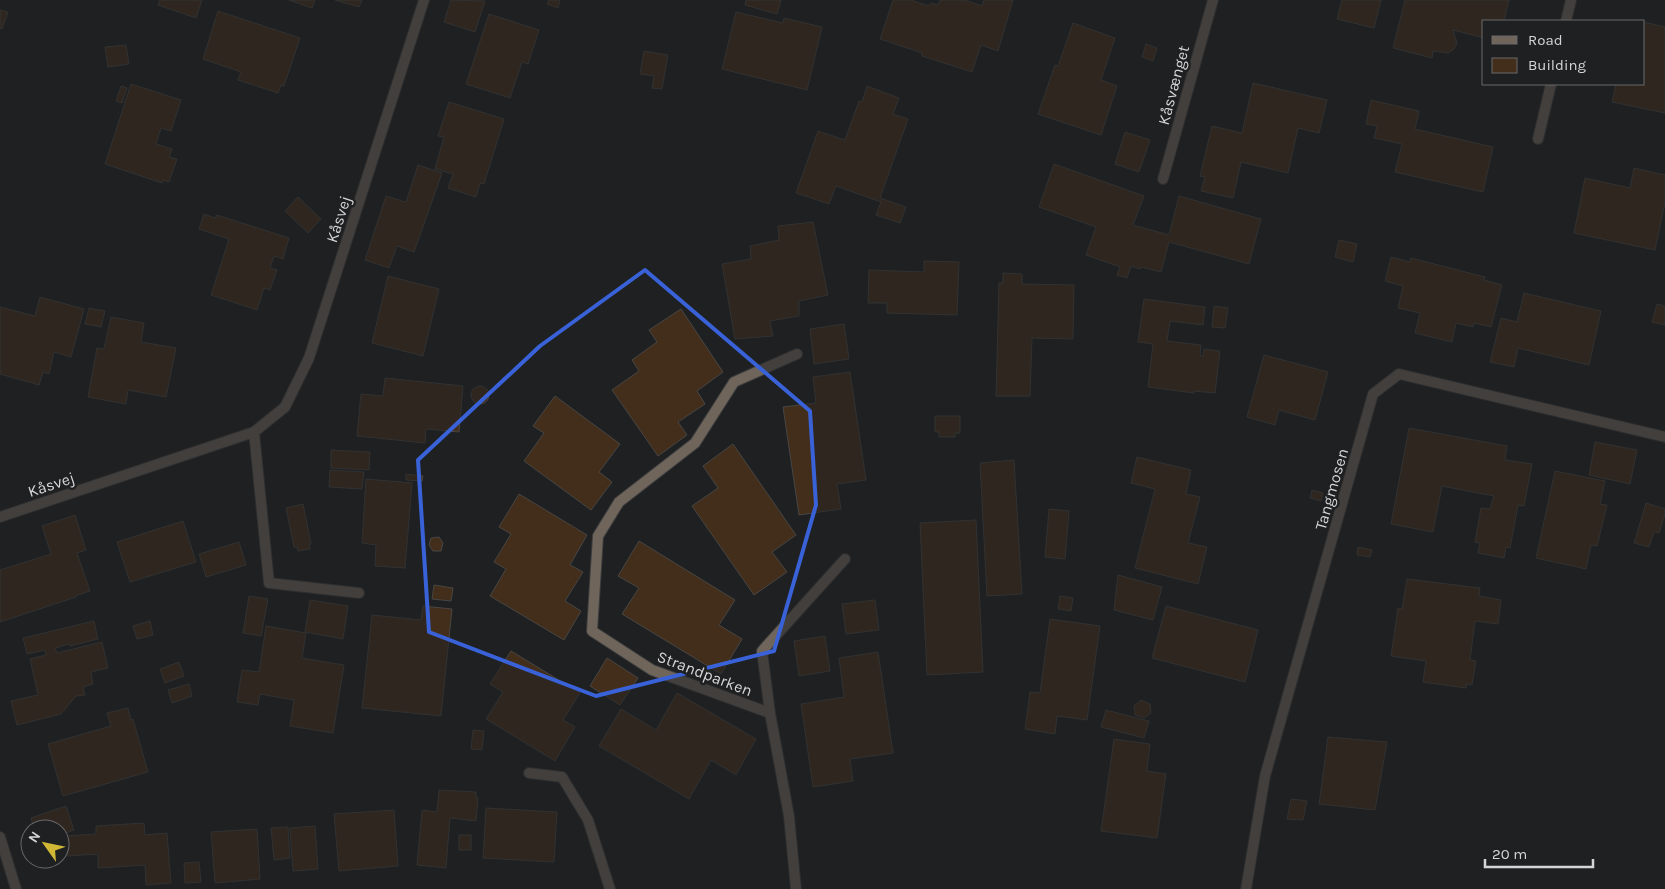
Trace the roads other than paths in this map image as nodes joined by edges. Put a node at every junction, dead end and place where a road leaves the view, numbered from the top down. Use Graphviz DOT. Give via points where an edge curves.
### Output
graph roads {
  1 [pos="424,0"];
  2 [pos="1213,0"];
  3 [pos="1571,0"];
  4 [pos="1566,20"];
  5 [pos="1551,85"];
  6 [pos="1538,139"];
  7 [pos="1163,179"];
  8 [pos="797,354"];
  9 [pos="254,432"];
  10 [pos="1665,437"];
  11 [pos="0,517"];
  12 [pos="845,560"];
  13 [pos="359,593"];
  14 [pos="770,713"];
  15 [pos="529,772"];
  16 [pos="0,837"];
  17 [pos="16,889"];
  18 [pos="610,889"];
  19 [pos="796,889"];
  20 [pos="1246,889"];
  1 -- 9 [label="street, Kåsvej" via="309,358 285,407"];
  2 -- 7 [label="street, Kåsvænget"];
  3 -- 4 [label="street"];
  5 -- 6 [label="street"];
  8 -- 14 [label="street, Strandparken" via="734,382 695,443 619,502 598,536 592,631 652,670"];
  9 -- 11 [label="street, Kåsvej"];
  9 -- 13 [label="street" via="269,583"];
  10 -- 20 [label="street, Tangmosen" via="1399,374 1374,394 1265,776"];
  12 -- 14 [label="street, Strandparken" via="762,651"];
  14 -- 19 [label="street, Strandparken" via="789,816"];
  15 -- 18 [label="street" via="562,777 588,820"];
  16 -- 17 [label="street"];
}
